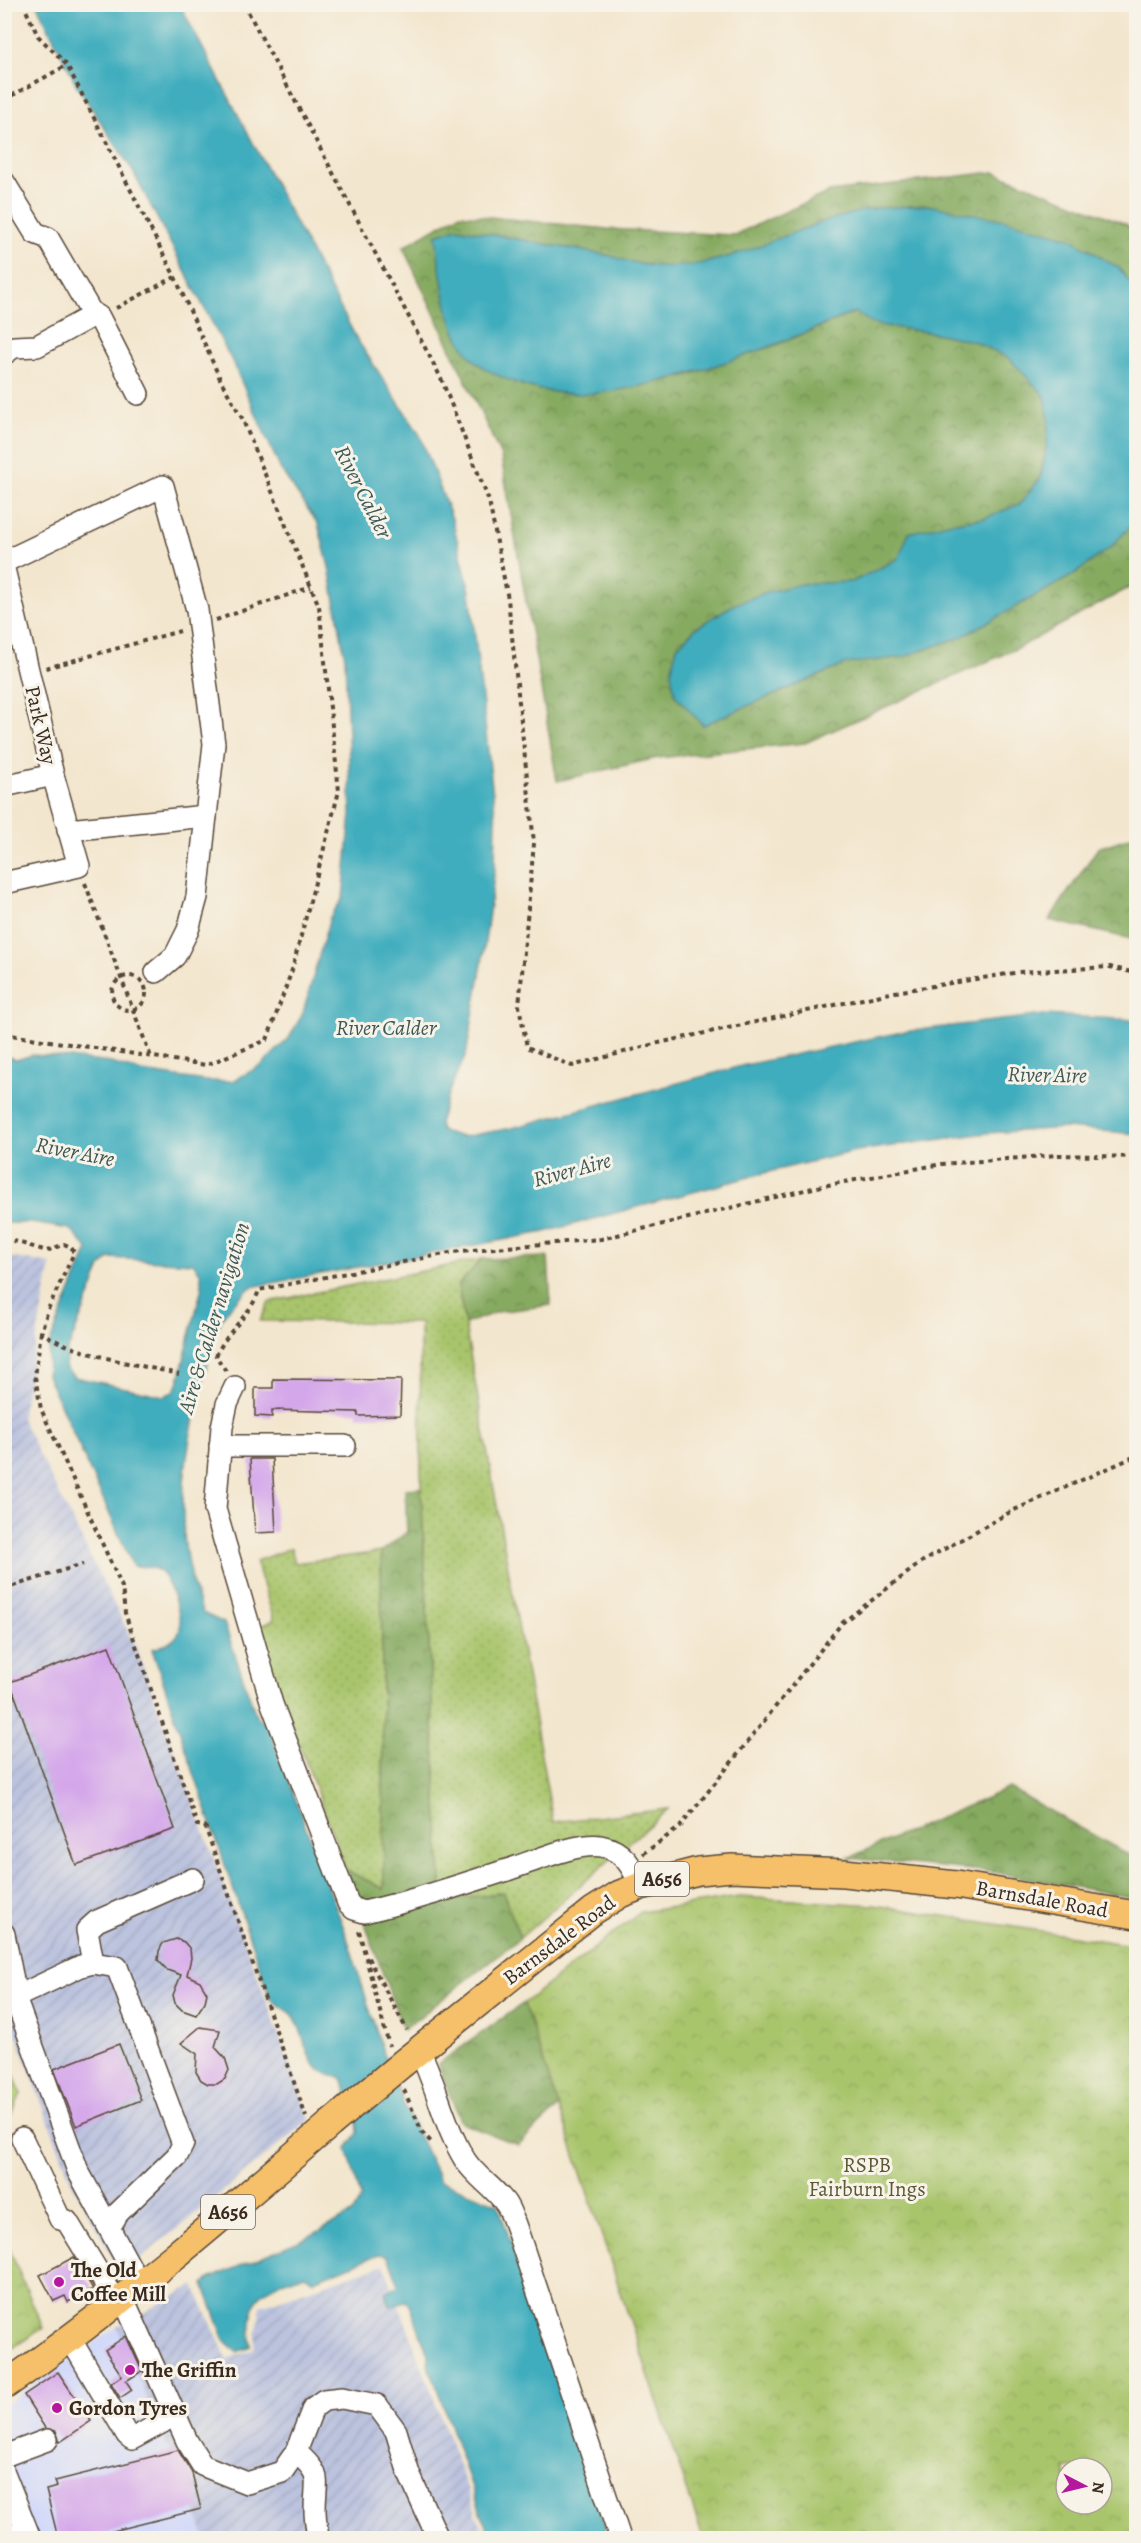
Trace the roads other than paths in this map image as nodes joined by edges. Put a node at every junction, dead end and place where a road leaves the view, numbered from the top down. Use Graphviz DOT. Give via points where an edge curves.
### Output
graph roads {
  1 [pos="4,182"];
  2 [pos="95,314"];
  3 [pos="4,354"];
  4 [pos="138,394"];
  5 [pos="4,562"];
  6 [pos="4,569"];
  7 [pos="53,775"];
  8 [pos="4,786"];
  9 [pos="206,816"];
  10 [pos="69,830"];
  11 [pos="4,883"];
  12 [pos="156,972"];
  13 [pos="235,1387"];
  14 [pos="220,1446"];
  15 [pos="345,1446"];
  16 [pos="636,1875"];
  17 [pos="193,1879"];
  18 [pos="1137,1915"];
  19 [pos="4,1934"];
  20 [pos="93,1963"];
  21 [pos="16,1997"];
  22 [pos="404,2061"];
  23 [pos="22,2138"];
  24 [pos="109,2228"];
  25 [pos="127,2295"];
  26 [pos="71,2340"];
  27 [pos="4,2386"];
  28 [pos="163,2422"];
  29 [pos="47,2440"];
  30 [pos="296,2452"];
  31 [pos="4,2456"];
  32 [pos="4,2473"];
  33 [pos="28,2534"];
  34 [pos="4,2538"];
  35 [pos="318,2538"];
  36 [pos="438,2538"];
  37 [pos="620,2538"];
  1 -- 2 [label="street" via="35,233 48,238"];
  2 -- 3 [label="street" via="37,346 14,347"];
  2 -- 4 [label="street"];
  5 -- 9 [label="street" via="163,486 197,609 213,744"];
  6 -- 7 [label="street, Park Way"];
  7 -- 8 [label="street"];
  7 -- 10 [label="street, Park Way"];
  9 -- 10 [label="street"];
  9 -- 12 [label="street" via="197,897 188,930 175,956"];
  10 -- 11 [label="street, Park Way" via="79,866"];
  13 -- 14 [label="street" via="227,1404"];
  14 -- 15 [label="street"];
  14 -- 16 [label="street" via="214,1509 272,1704 348,1903 364,1912 567,1850 601,1846 622,1854"];
  16 -- 18 [label="main road, Barnsdale Road / A656" via="732,1868 825,1872 956,1885"];
  16 -- 22 [label="main road, Barnsdale Road / A656" via="620,1894 593,1911"];
  17 -- 20 [label="street" via="87,1929"];
  19 -- 21 [label="street"];
  20 -- 21 [label="street"];
  20 -- 24 [label="street" via="117,1967 183,2144 177,2156 118,2213"];
  21 -- 24 [label="street" via="78,2171"];
  22 -- 25 [label="main road, Barnsdale Road / A656, bridge" via="318,2121 191,2244"];
  22 -- 37 [label="street" via="435,2085 466,2163 506,2204"];
  23 -- 25 [label="street" via="60,2219 68,2221"];
  24 -- 25 [label="street"];
  25 -- 26 [label="main road, A656"];
  25 -- 30 [label="street" via="187,2441 202,2465 247,2483 282,2472"];
  26 -- 27 [label="main road, A656"];
  26 -- 28 [label="street" via="127,2435 132,2439"];
  29 -- 31 [label="street"];
  30 -- 35 [label="street" via="312,2466 317,2480 314,2511"];
  30 -- 36 [label="street" via="313,2408 324,2400 342,2398 377,2405 396,2431 409,2474"];
  32 -- 33 [label="street"];
  33 -- 34 [label="street"];
}
